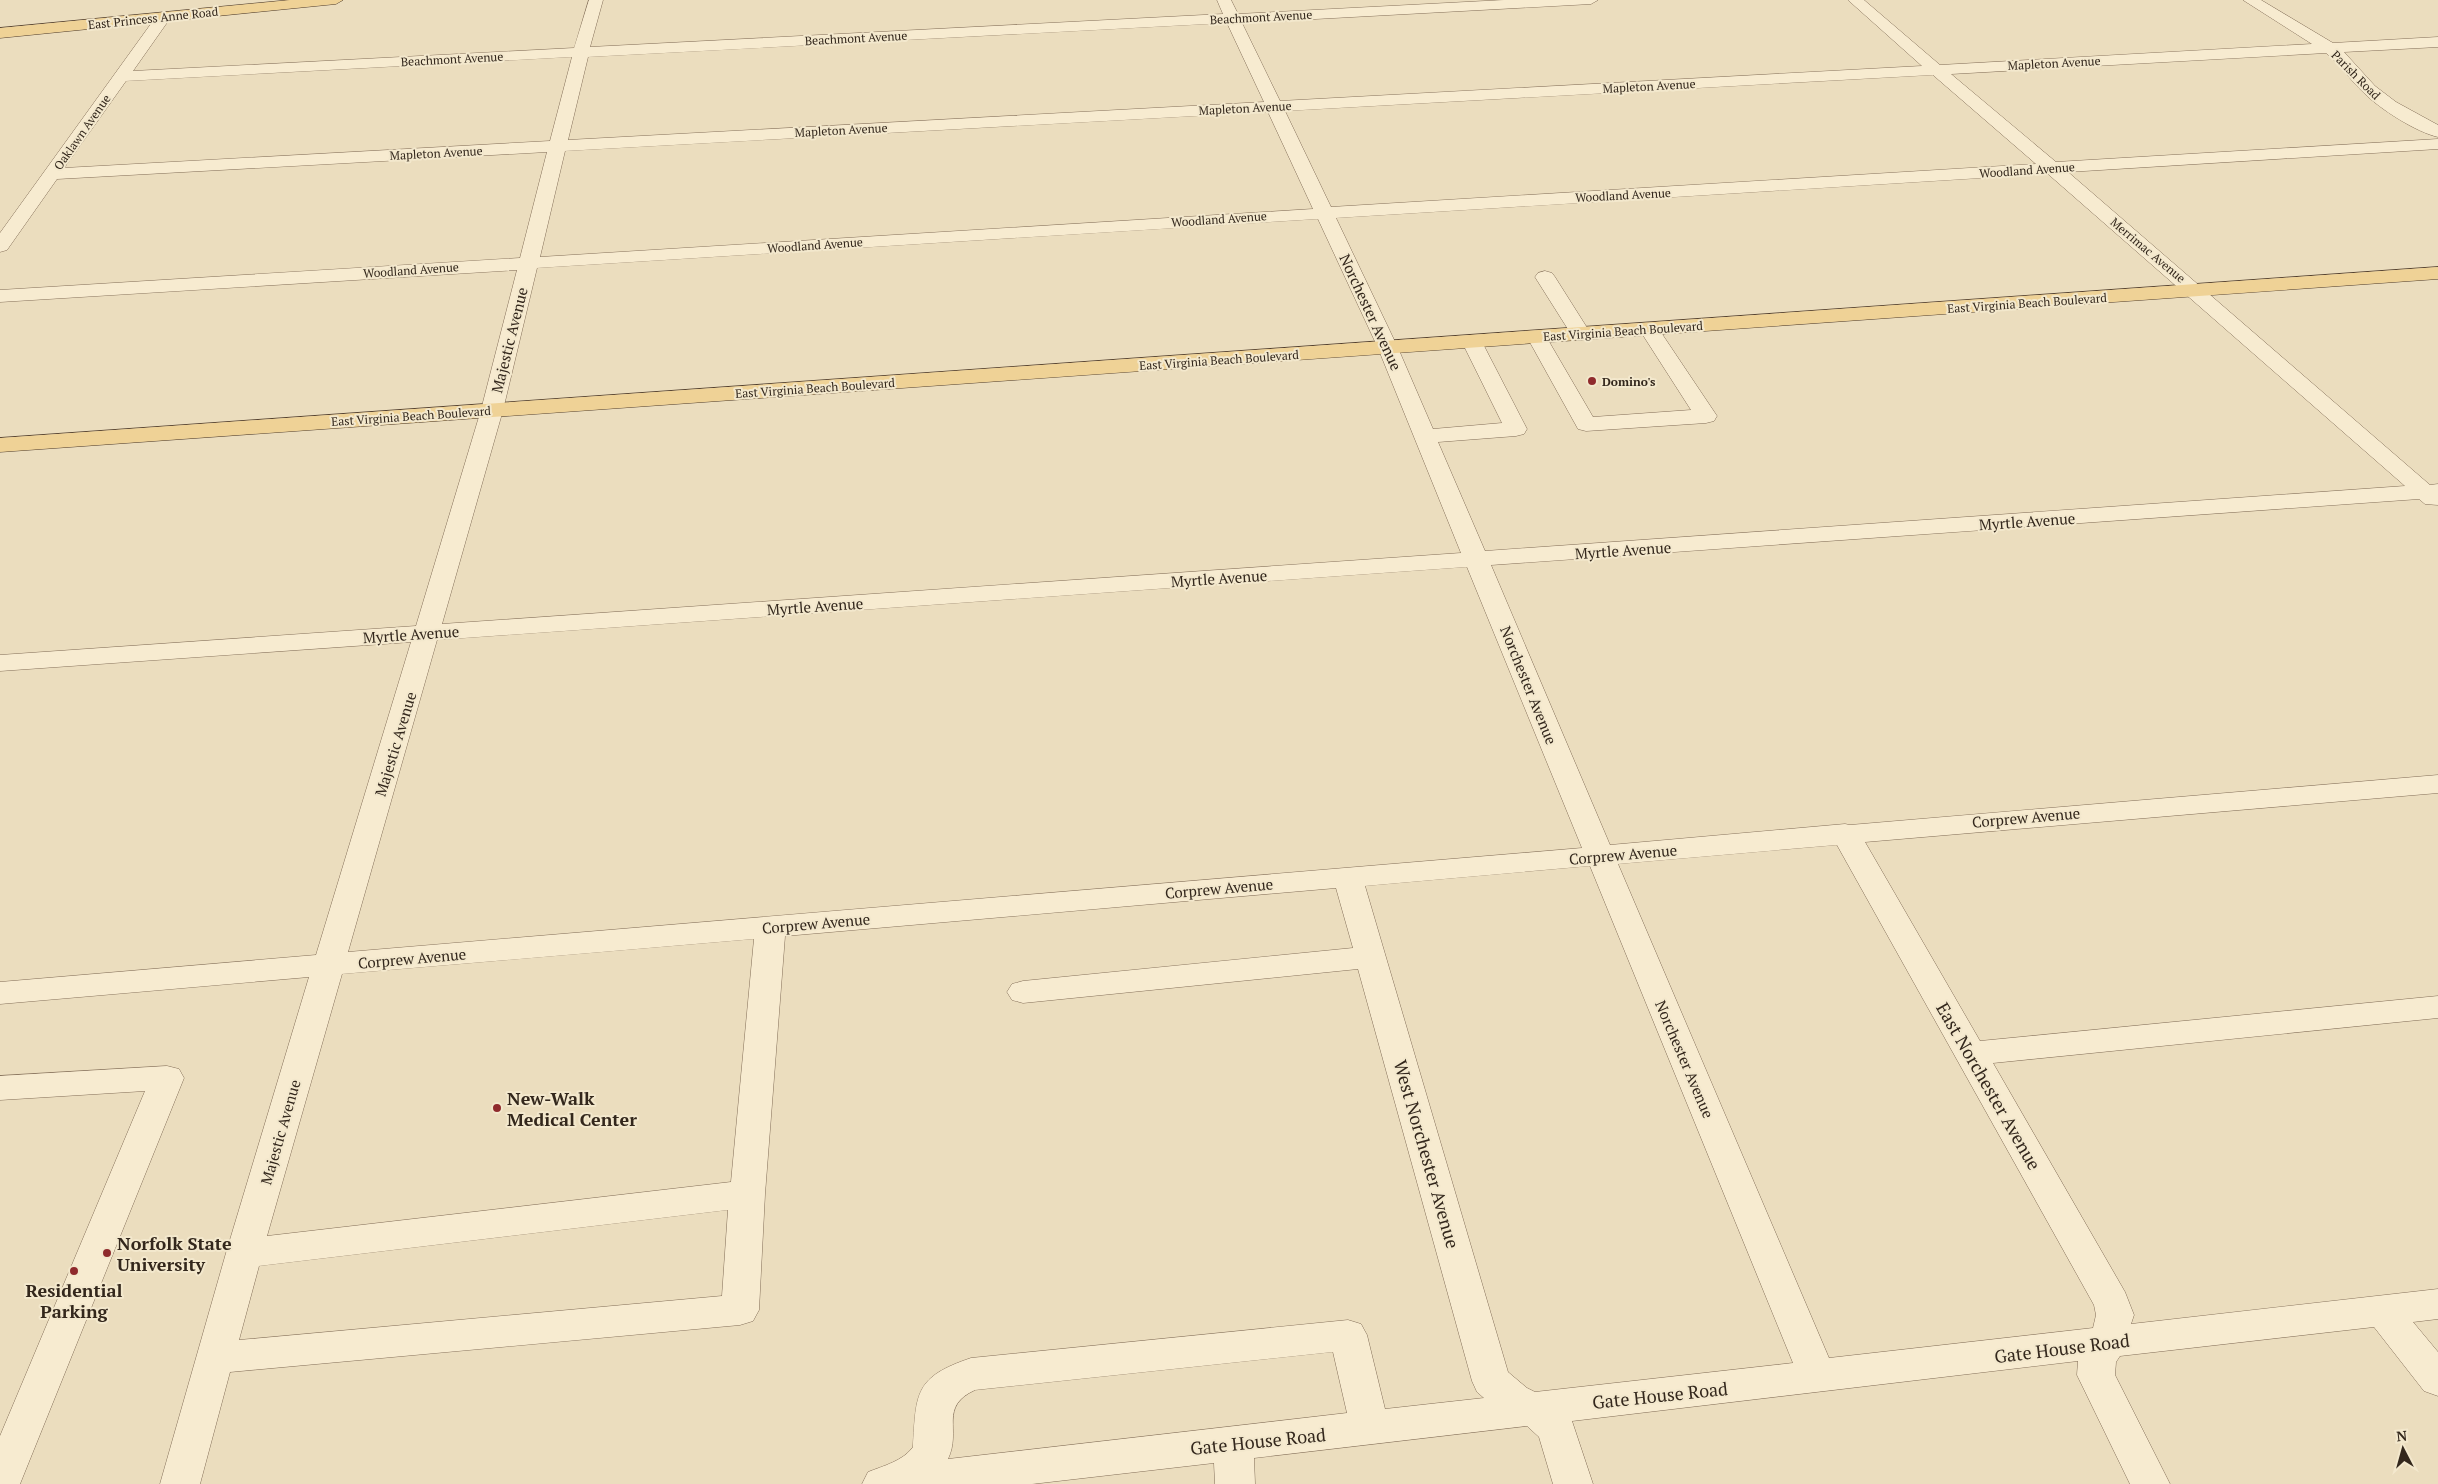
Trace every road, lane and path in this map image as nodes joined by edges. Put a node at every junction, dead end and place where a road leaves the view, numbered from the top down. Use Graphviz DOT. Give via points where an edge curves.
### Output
graph roads {
  1 [pos="336,0"];
  2 [pos="596,0"];
  3 [pos="1590,0"];
  4 [pos="1855,0"];
  5 [pos="2250,0"];
  6 [pos="1229,9"];
  7 [pos="163,17"];
  8 [pos="0,33"];
  9 [pos="2438,42"];
  10 [pos="2328,47"];
  11 [pos="580,52"];
  12 [pos="1936,70"];
  13 [pos="122,76"];
  14 [pos="1274,106"];
  15 [pos="2438,132"];
  16 [pos="2438,144"];
  17 [pos="557,146"];
  18 [pos="2052,168"];
  19 [pos="52,174"];
  20 [pos="1325,213"];
  21 [pos="0,246"];
  22 [pos="528,262"];
  23 [pos="2438,273"];
  24 [pos="1545,277"];
  25 [pos="2196,291"];
  26 [pos="0,296"];
  27 [pos="1649,329"];
  28 [pos="1581,334"];
  29 [pos="1536,337"];
  30 [pos="1472,342"];
  31 [pos="1388,348"];
  32 [pos="492,410"];
  33 [pos="1425,436"];
  34 [pos="0,445"];
  35 [pos="2434,496"];
  36 [pos="1478,560"];
  37 [pos="428,633"];
  38 [pos="0,663"];
  39 [pos="2438,784"];
  40 [pos="1845,833"];
  41 [pos="1600,857"];
  42 [pos="1348,877"];
  43 [pos="770,927"];
  44 [pos="1370,957"];
  45 [pos="329,965"];
  46 [pos="1023,992"];
  47 [pos="0,993"];
  48 [pos="2438,1007"];
  49 [pos="1970,1054"];
  50 [pos="0,1088"];
  51 [pos="746,1194"];
  52 [pos="244,1254"];
  53 [pos="2438,1304"];
  54 [pos="2382,1310"];
  55 [pos="2108,1343"];
  56 [pos="215,1358"];
  57 [pos="1818,1377"];
  58 [pos="2438,1380"];
  59 [pos="1535,1409"];
  60 [pos="1370,1429"];
  61 [pos="1233,1444"];
  62 [pos="0,1484"];
  63 [pos="180,1484"];
  64 [pos="890,1484"];
  65 [pos="1235,1484"];
  66 [pos="1573,1484"];
  67 [pos="2150,1484"];
  1 -- 7 [label="main road, East Princess Anne Road"];
  2 -- 11 [label="street, Majestic Avenue"];
  3 -- 6 [label="street, Beachmont Avenue"];
  4 -- 12 [label="street, Merrimac Avenue"];
  5 -- 10 [label="street, Parish Road"];
  6 -- 11 [label="street, Beachmont Avenue"];
  6 -- 14 [label="street, Norchester Avenue"];
  7 -- 8 [label="main road, East Princess Anne Road"];
  7 -- 13 [label="street, Oaklawn Avenue"];
  9 -- 10 [label="street, Mapleton Avenue"];
  10 -- 12 [label="street, Mapleton Avenue"];
  10 -- 15 [label="street, Parish Road" via="2346,61 2380,99"];
  11 -- 13 [label="street, Beachmont Avenue"];
  11 -- 17 [label="street, Majestic Avenue"];
  12 -- 14 [label="street, Mapleton Avenue"];
  12 -- 18 [label="street, Merrimac Avenue"];
  13 -- 19 [label="street, Oaklawn Avenue"];
  14 -- 17 [label="street, Mapleton Avenue"];
  14 -- 20 [label="street, Norchester Avenue"];
  16 -- 18 [label="street, Woodland Avenue"];
  17 -- 19 [label="street, Mapleton Avenue"];
  17 -- 22 [label="street, Majestic Avenue"];
  18 -- 20 [label="street, Woodland Avenue"];
  18 -- 25 [label="street, Merrimac Avenue"];
  19 -- 21 [label="street, Oaklawn Avenue"];
  20 -- 22 [label="street, Woodland Avenue"];
  20 -- 31 [label="street, Norchester Avenue"];
  22 -- 26 [label="street, Woodland Avenue"];
  22 -- 32 [label="street, Majestic Avenue"];
  23 -- 25 [label="main road, East Virginia Beach Boulevard"];
  24 -- 28 [label="street"];
  25 -- 27 [label="main road, East Virginia Beach Boulevard"];
  25 -- 35 [label="street, Merrimac Avenue"];
  27 -- 28 [label="main road, East Virginia Beach Boulevard"];
  27 -- 29 [label="street" via="1706,416 1586,424"];
  28 -- 29 [label="main road, East Virginia Beach Boulevard"];
  29 -- 30 [label="main road, East Virginia Beach Boulevard"];
  30 -- 31 [label="main road, East Virginia Beach Boulevard"];
  30 -- 33 [label="street" via="1516,429"];
  31 -- 32 [label="main road, East Virginia Beach Boulevard"];
  31 -- 33 [label="street, Norchester Avenue"];
  32 -- 34 [label="main road, East Virginia Beach Boulevard"];
  32 -- 37 [label="street, Majestic Avenue"];
  33 -- 36 [label="street, Norchester Avenue"];
  35 -- 36 [label="street, Myrtle Avenue"];
  36 -- 37 [label="street, Myrtle Avenue"];
  36 -- 41 [label="street, Norchester Avenue"];
  37 -- 38 [label="street, Myrtle Avenue"];
  37 -- 45 [label="street, Majestic Avenue"];
  39 -- 40 [label="street, Corprew Avenue"];
  40 -- 41 [label="street, Corprew Avenue"];
  40 -- 49 [label="street, East Norchester Avenue"];
  41 -- 42 [label="street, Corprew Avenue"];
  41 -- 57 [label="street, Norchester Avenue"];
  42 -- 43 [label="street, Corprew Avenue"];
  42 -- 44 [label="street, West Norchester Avenue"];
  43 -- 45 [label="street, Corprew Avenue"];
  43 -- 51 [label="street"];
  44 -- 46 [label="street"];
  44 -- 59 [label="street, West Norchester Avenue" via="1491,1381 1513,1400"];
  45 -- 47 [label="street, Corprew Avenue"];
  45 -- 52 [label="street, Majestic Avenue"];
  48 -- 49 [label="street"];
  49 -- 55 [label="street, East Norchester Avenue" via="2112,1303 2115,1315"];
  50 -- 62 [label="street" via="167,1078"];
  51 -- 52 [label="street"];
  51 -- 56 [label="street" via="740,1310"];
  52 -- 56 [label="street, Majestic Avenue"];
  53 -- 54 [label="street, Gate House Road"];
  54 -- 55 [label="street, Gate House Road"];
  54 -- 58 [label="street"];
  55 -- 57 [label="street, Gate House Road"];
  55 -- 67 [label="street, East Norchester Avenue" via="2097,1358 2096,1375"];
  56 -- 63 [label="street, Majestic Avenue"];
  57 -- 59 [label="street, Gate House Road"];
  59 -- 60 [label="street, Gate House Road"];
  59 -- 66 [label="street" via="1556,1428"];
  60 -- 61 [label="street, Gate House Road"];
  60 -- 64 [label="street" via="1348,1335 971,1374 950,1384 935,1401 932,1452 923,1464"];
  61 -- 64 [label="street, Gate House Road"];
  61 -- 65 [label="street"];
}
